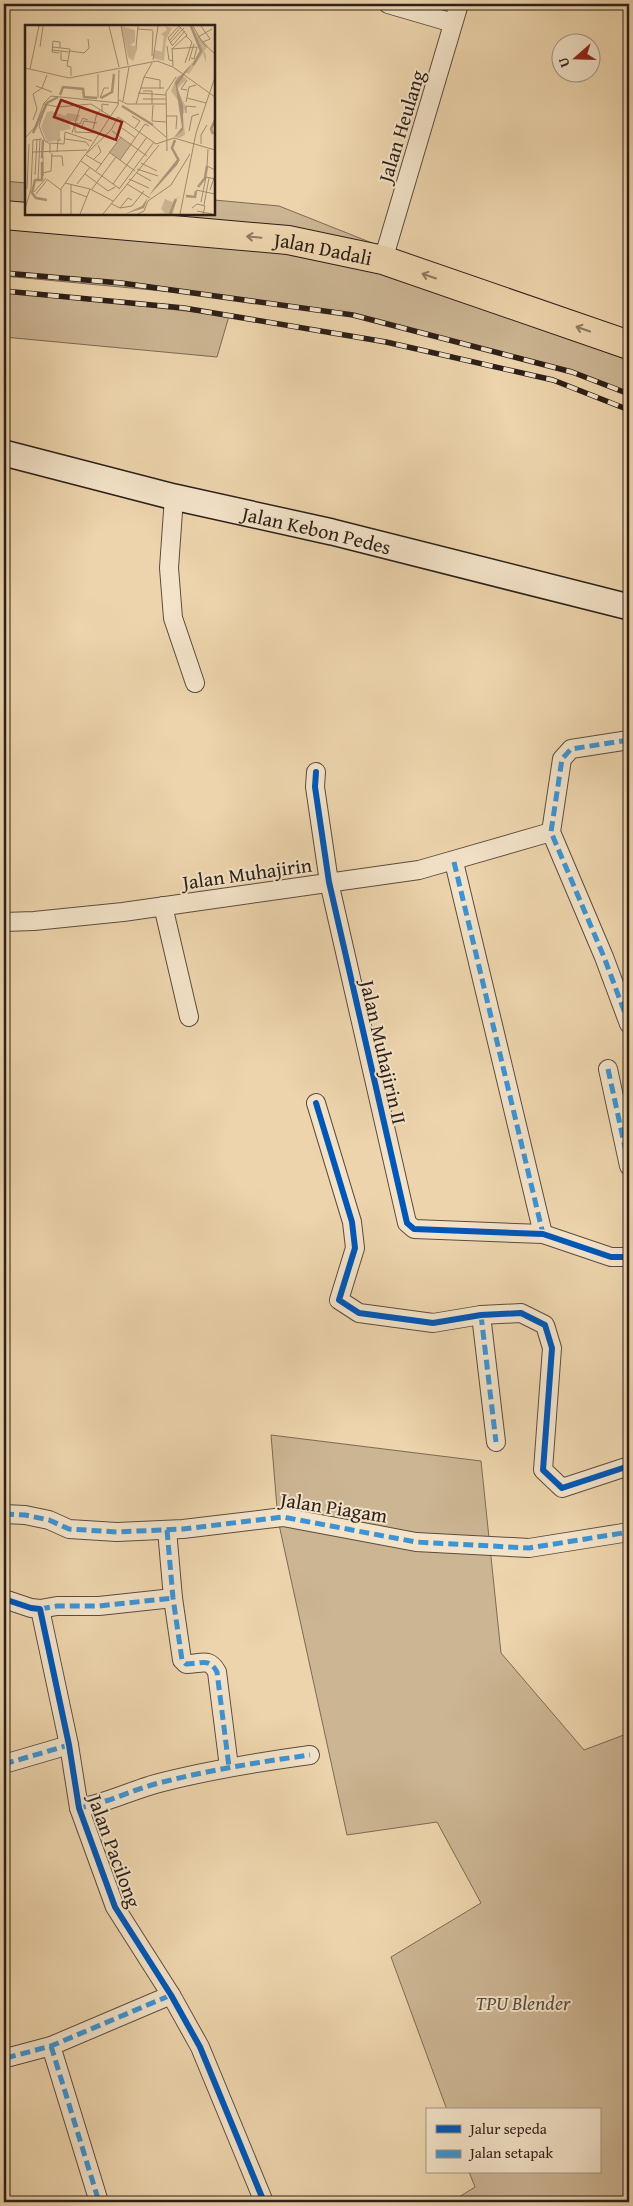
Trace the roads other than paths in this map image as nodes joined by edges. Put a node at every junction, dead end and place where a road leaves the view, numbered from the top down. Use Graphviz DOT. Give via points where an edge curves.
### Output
graph roads {
  1 [pos="388,4"];
  2 [pos="459,4"];
  3 [pos="454,23"];
  4 [pos="4,215"];
  5 [pos="383,260"];
  6 [pos="629,345"];
  7 [pos="4,453"];
  8 [pos="174,496"];
  9 [pos="628,610"];
  10 [pos="195,683"];
  11 [pos="629,740"];
  12 [pos="316,772"];
  13 [pos="551,832"];
  14 [pos="454,862"];
  15 [pos="329,882"];
  16 [pos="163,906"];
  17 [pos="4,922"];
  18 [pos="189,1017"];
  19 [pos="629,1024"];
  20 [pos="608,1069"];
  21 [pos="316,1103"];
  22 [pos="627,1147"];
  23 [pos="629,1166"];
  24 [pos="543,1234"];
  25 [pos="629,1257"];
  26 [pos="481,1315"];
  27 [pos="496,1442"];
  28 [pos="629,1466"];
  29 [pos="4,1514"];
  30 [pos="167,1530"];
  31 [pos="629,1532"];
  32 [pos="173,1598"];
  33 [pos="4,1599"];
  34 [pos="40,1609"];
  35 [pos="69,1745"];
  36 [pos="310,1755"];
  37 [pos="4,1764"];
  38 [pos="230,1767"];
  39 [pos="79,1808"];
  40 [pos="171,1995"];
  41 [pos="51,2046"];
  42 [pos="6,2058"];
  43 [pos="99,2202"];
  44 [pos="264,2202"];
  1 -- 3 [label="street"];
  2 -- 3 [label="street, Jalan Heulang"];
  3 -- 5 [label="street, Jalan Heulang"];
  5 -- 4 [label="main road, Jalan Dadali, one-way" via="288,240"];
  6 -- 5 [label="main road, Jalan Dadali, one-way"];
  7 -- 8 [label="main road, Jalan Kebon Pedes"];
  8 -- 9 [label="main road, Jalan Kebon Pedes" via="332,532"];
  8 -- 10 [label="street" via="169,568 174,618"];
  11 -- 13 [label="street" via="571,749 565,753"];
  12 -- 15 [label="street, Jalan Muhajirin II" via="315,787"];
  13 -- 14 [label="street, Jalan Muhajirin"];
  13 -- 19 [label="street"];
  14 -- 15 [label="street, Jalan Muhajirin"];
  14 -- 24 [label="street"];
  15 -- 16 [label="street, Jalan Muhajirin"];
  15 -- 24 [label="street, Jalan Muhajirin II" via="410,1228"];
  16 -- 17 [label="street, Jalan Muhajirin"];
  16 -- 18 [label="street"];
  20 -- 22 [label="street"];
  21 -- 26 [label="street" via="352,1222 355,1248 340,1300 359,1313 432,1323"];
  22 -- 23 [label="street"];
  24 -- 25 [label="street" via="611,1257"];
  26 -- 27 [label="street"];
  26 -- 28 [label="street" via="521,1313 545,1325 552,1348 543,1470 562,1488"];
  29 -- 30 [label="street, Jalan Piagam" via="49,1520 69,1529 117,1532"];
  30 -- 31 [label="street, Jalan Piagam" via="284,1517 416,1542 529,1548"];
  30 -- 32 [label="street"];
  32 -- 34 [label="street"];
  32 -- 38 [label="street" via="182,1660 186,1664 209,1662 217,1672"];
  33 -- 34 [label="street"];
  34 -- 35 [label="street, Jalan Pacilong"];
  35 -- 37 [label="street"];
  35 -- 39 [label="street, Jalan Pacilong"];
  36 -- 38 [label="street"];
  38 -- 39 [label="street" via="158,1783"];
  39 -- 40 [label="street, Jalan Pacilong" via="114,1907"];
  40 -- 41 [label="street"];
  40 -- 44 [label="street, Jalan Pacilong" via="200,2047"];
  41 -- 42 [label="street"];
  41 -- 43 [label="street"];
}
